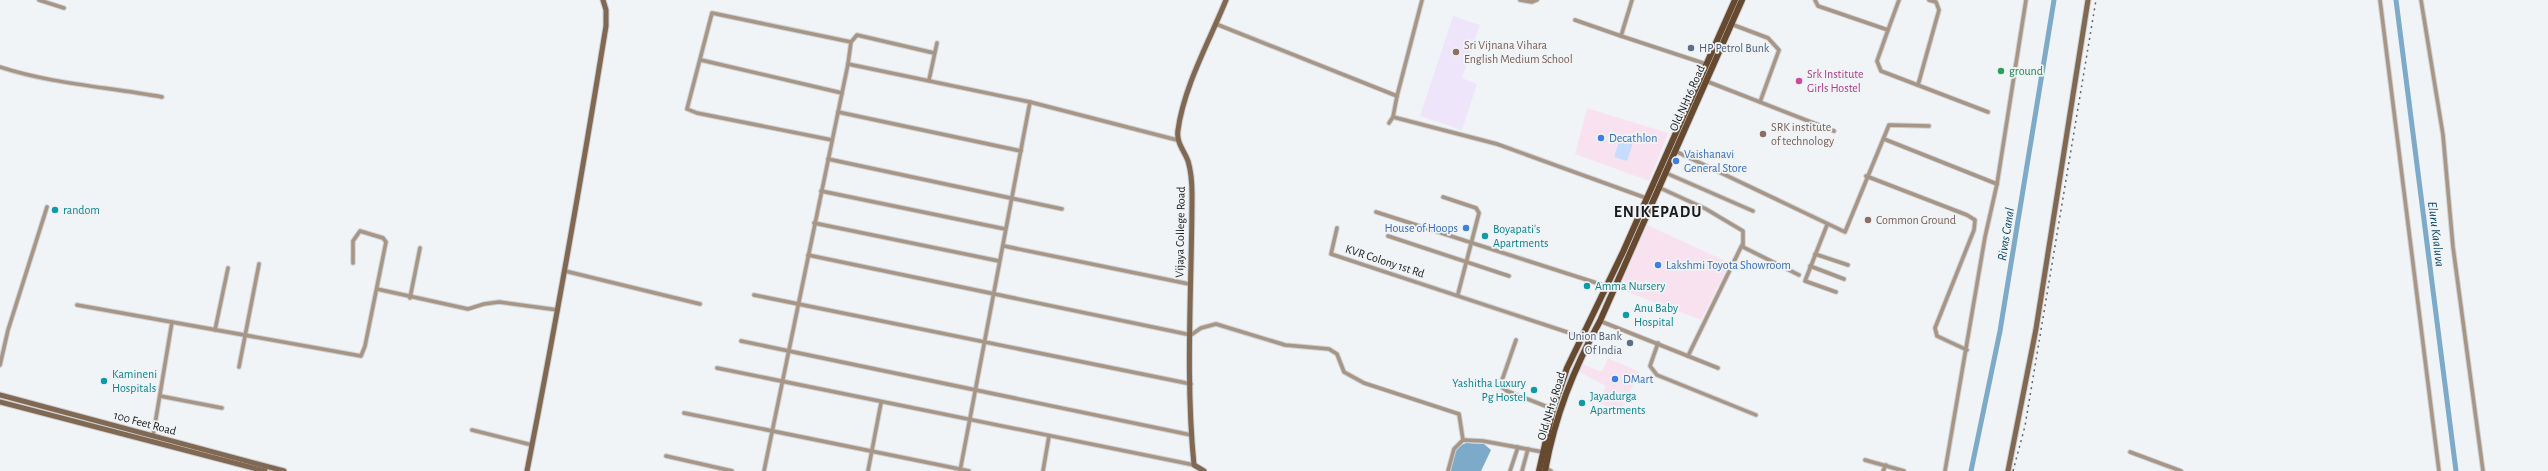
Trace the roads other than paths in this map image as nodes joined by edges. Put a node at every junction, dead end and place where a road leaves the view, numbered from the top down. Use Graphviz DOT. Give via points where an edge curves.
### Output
graph roads {
  1 [pos="39,0"];
  2 [pos="603,0"];
  3 [pos="1225,0"];
  4 [pos="1422,0"];
  5 [pos="1520,0"];
  6 [pos="1537,0"];
  7 [pos="1632,0"];
  8 [pos="1735,0"];
  9 [pos="1742,0"];
  10 [pos="1815,0"];
  11 [pos="1899,0"];
  12 [pos="1929,0"];
  13 [pos="2026,0"];
  14 [pos="2088,0"];
  15 [pos="2380,0"];
  16 [pos="2421,0"];
  17 [pos="64,8"];
  18 [pos="1575,20"];
  19 [pos="1216,24"];
  20 [pos="1731,24"];
  21 [pos="1888,30"];
  22 [pos="1621,36"];
  23 [pos="851,42"];
  24 [pos="937,44"];
  25 [pos="934,53"];
  26 [pos="701,60"];
  27 [pos="848,64"];
  28 [pos="1706,64"];
  29 [pos="0,67"];
  30 [pos="929,80"];
  31 [pos="1706,81"];
  32 [pos="1918,84"];
  33 [pos="842,93"];
  34 [pos="1397,96"];
  35 [pos="162,97"];
  36 [pos="1030,102"];
  37 [pos="1760,102"];
  38 [pos="838,112"];
  39 [pos="1988,112"];
  40 [pos="1393,117"];
  41 [pos="1389,123"];
  42 [pos="1929,126"];
  43 [pos="1834,131"];
  44 [pos="1884,139"];
  45 [pos="832,140"];
  46 [pos="1177,140"];
  47 [pos="1021,151"];
  48 [pos="1675,151"];
  49 [pos="828,159"];
  50 [pos="1665,172"];
  51 [pos="1866,176"];
  52 [pos="1997,184"];
  53 [pos="1658,186"];
  54 [pos="822,191"];
  55 [pos="1011,197"];
  56 [pos="1443,197"];
  57 [pos="1646,198"];
  58 [pos="47,207"];
  59 [pos="1062,209"];
  60 [pos="1753,211"];
  61 [pos="1376,212"];
  62 [pos="814,223"];
  63 [pos="1827,224"];
  64 [pos="1337,228"];
  65 [pos="1005,229"];
  66 [pos="1388,236"];
  67 [pos="1472,242"];
  68 [pos="1742,245"];
  69 [pos="1004,246"];
  70 [pos="420,248"];
  71 [pos="1815,254"];
  72 [pos="808,255"];
  73 [pos="999,261"];
  74 [pos="1468,262"];
  75 [pos="353,263"];
  76 [pos="259,264"];
  77 [pos="1848,265"];
  78 [pos="1810,266"];
  79 [pos="228,268"];
  80 [pos="566,271"];
  81 [pos="1798,275"];
  82 [pos="1509,276"];
  83 [pos="1844,279"];
  84 [pos="1189,284"];
  85 [pos="1606,286"];
  86 [pos="377,289"];
  87 [pos="1836,292"];
  88 [pos="993,293"];
  89 [pos="1458,294"];
  90 [pos="754,295"];
  91 [pos="410,298"];
  92 [pos="700,304"];
  93 [pos="797,304"];
  94 [pos="77,305"];
  95 [pos="558,310"];
  96 [pos="1600,321"];
  97 [pos="172,322"];
  98 [pos="214,330"];
  99 [pos="246,335"];
  100 [pos="1191,335"];
  101 [pos="1582,336"];
  102 [pos="1516,340"];
  103 [pos="740,341"];
  104 [pos="983,341"];
  105 [pos="1658,343"];
  106 [pos="1967,350"];
  107 [pos="788,351"];
  108 [pos="1688,356"];
  109 [pos="0,365"];
  110 [pos="239,367"];
  111 [pos="717,368"];
  112 [pos="1718,368"];
  113 [pos="782,380"];
  114 [pos="1191,384"];
  115 [pos="974,391"];
  116 [pos="0,394"];
  117 [pos="160,396"];
  118 [pos="0,402"];
  119 [pos="881,403"];
  120 [pos="222,408"];
  121 [pos="1553,409"];
  122 [pos="684,412"];
  123 [pos="1756,415"];
  124 [pos="969,420"];
  125 [pos="772,429"];
  126 [pos="472,430"];
  127 [pos="1191,435"];
  128 [pos="153,436"];
  129 [pos="1049,436"];
  130 [pos="1463,440"];
  131 [pos="532,445"];
  132 [pos="1518,447"];
  133 [pos="1528,449"];
  134 [pos="871,451"];
  135 [pos="1543,452"];
  136 [pos="2130,452"];
  137 [pos="666,456"];
  138 [pos="1865,460"];
  139 [pos="1194,465"];
  140 [pos="1886,465"];
  141 [pos="960,470"];
  142 [pos="1545,470"];
  143 [pos="265,471"];
  144 [pos="284,471"];
  145 [pos="527,471"];
  146 [pos="732,471"];
  147 [pos="764,471"];
  148 [pos="868,471"];
  149 [pos="969,471"];
  150 [pos="1043,471"];
  151 [pos="1204,471"];
  152 [pos="1448,471"];
  153 [pos="1510,471"];
  154 [pos="1522,471"];
  155 [pos="1883,471"];
  156 [pos="1904,471"];
  157 [pos="1945,471"];
  158 [pos="2008,471"];
  159 [pos="2182,471"];
  160 [pos="2439,471"];
  161 [pos="2483,471"];
  1 -- 17 [label="street"];
  2 -- 80 [label="street" via="606,26"];
  3 -- 19 [label="street"];
  4 -- 34 [label="street"];
  5 -- 6 [label="street"];
  7 -- 22 [label="street"];
  8 -- 28 [label="main road, Old NH16 Road"];
  9 -- 20 [label="main road, Old NH16 Road"];
  10 -- 21 [label="street" via="1818,6"];
  11 -- 21 [label="street"];
  12 -- 32 [label="street" via="1936,2 1939,10"];
  13 -- 52 [label="street"];
  14 -- 158 [label="street" via="2036,329"];
  15 -- 160 [label="street"];
  16 -- 161 [label="street" via="2443,135 2453,247"];
  18 -- 22 [label="street"];
  19 -- 34 [label="street"];
  19 -- 46 [label="street" via="1180,117"];
  20 -- 31 [label="main road, Old NH16 Road"];
  20 -- 37 [label="street" via="1768,38 1778,50"];
  21 -- 32 [label="street" via="1878,67 1881,71"];
  22 -- 28 [label="street"];
  23 -- 25 [label="street" via="857,35"];
  23 -- 26 [label="street" via="712,13"];
  23 -- 27 [label="street"];
  24 -- 25 [label="street"];
  25 -- 30 [label="street"];
  26 -- 33 [label="street"];
  26 -- 45 [label="street" via="687,109"];
  27 -- 30 [label="street"];
  27 -- 33 [label="street"];
  28 -- 57 [label="main road, Old NH16 Road"];
  29 -- 35 [label="street" via="52,81"];
  30 -- 36 [label="street"];
  31 -- 37 [label="street"];
  31 -- 48 [label="main road, Old NH16 Road"];
  32 -- 39 [label="street"];
  33 -- 38 [label="street"];
  34 -- 40 [label="street"];
  36 -- 46 [label="street"];
  36 -- 47 [label="street"];
  37 -- 43 [label="street"];
  38 -- 45 [label="street"];
  38 -- 47 [label="street"];
  40 -- 41 [label="street"];
  40 -- 57 [label="street" via="1497,144"];
  42 -- 44 [label="street" via="1889,125"];
  44 -- 51 [label="street"];
  44 -- 52 [label="street"];
  45 -- 49 [label="street"];
  46 -- 84 [label="street, Vijaya College Road" via="1187,159 1191,182"];
  47 -- 55 [label="street"];
  48 -- 50 [label="main road, Old NH16 Road"];
  48 -- 63 [label="street"];
  49 -- 54 [label="street"];
  49 -- 55 [label="street"];
  50 -- 53 [label="main road, Old NH16 Road"];
  50 -- 60 [label="street"];
  51 -- 63 [label="street" via="1845,232"];
  51 -- 106 [label="street" via="1966,214 1975,220 1974,230 1935,328 1937,336"];
  52 -- 106 [label="street" via="1985,237"];
  53 -- 68 [label="street" via="1706,209 1743,231 1745,236"];
  53 -- 96 [label="main road, Old NH16 Road"];
  54 -- 62 [label="street"];
  54 -- 65 [label="street"];
  55 -- 59 [label="street"];
  55 -- 65 [label="street"];
  56 -- 67 [label="street" via="1478,210"];
  57 -- 85 [label="main road, Old NH16 Road"];
  58 -- 109 [label="street" via="8,330"];
  61 -- 67 [label="street"];
  62 -- 72 [label="street"];
  62 -- 73 [label="street"];
  63 -- 71 [label="street"];
  64 -- 89 [label="street, KVR Colony 1st Rd" via="1331,254"];
  65 -- 69 [label="street"];
  66 -- 74 [label="street"];
  67 -- 74 [label="street"];
  67 -- 85 [label="street"];
  68 -- 81 [label="street"];
  68 -- 108 [label="street"];
  69 -- 73 [label="street"];
  69 -- 84 [label="street"];
  70 -- 91 [label="street"];
  71 -- 77 [label="street"];
  71 -- 78 [label="street"];
  72 -- 88 [label="street"];
  72 -- 93 [label="street"];
  73 -- 88 [label="street"];
  74 -- 82 [label="street"];
  74 -- 89 [label="street"];
  75 -- 86 [label="street" via="353,241 360,231 383,238 386,242"];
  76 -- 99 [label="street"];
  78 -- 83 [label="street"];
  78 -- 87 [label="street" via="1805,281"];
  79 -- 98 [label="street"];
  80 -- 92 [label="street"];
  80 -- 95 [label="street"];
  84 -- 100 [label="street, Vijaya College Road"];
  85 -- 101 [label="main road, Old NH16 Road"];
  86 -- 91 [label="street"];
  86 -- 99 [label="street" via="364,353 361,356"];
  88 -- 100 [label="street"];
  88 -- 104 [label="street"];
  89 -- 101 [label="street"];
  90 -- 93 [label="street"];
  91 -- 95 [label="street" via="468,309 499,302"];
  93 -- 104 [label="street"];
  93 -- 107 [label="street"];
  94 -- 97 [label="street"];
  95 -- 131 [label="street"];
  96 -- 105 [label="street"];
  96 -- 142 [label="main road, Old NH16 Road" via="1564,394"];
  97 -- 98 [label="street"];
  97 -- 117 [label="street"];
  98 -- 99 [label="street"];
  99 -- 110 [label="street"];
  100 -- 114 [label="street, Vijaya College Road"];
  100 -- 130 [label="street" via="1201,328 1216,324 1285,345 1329,348 1337,354 1344,372 1364,383 1459,414"];
  101 -- 121 [label="main road, Old NH16 Road" via="1567,368"];
  102 -- 121 [label="street" via="1500,386"];
  103 -- 107 [label="street"];
  104 -- 114 [label="street"];
  104 -- 115 [label="street"];
  105 -- 108 [label="street"];
  105 -- 123 [label="street" via="1650,366 1657,375"];
  106 -- 157 [label="street"];
  107 -- 113 [label="street"];
  107 -- 115 [label="street"];
  108 -- 112 [label="street"];
  111 -- 113 [label="street"];
  113 -- 119 [label="street"];
  113 -- 125 [label="street"];
  114 -- 127 [label="street, Vijaya College Road"];
  115 -- 124 [label="street"];
  115 -- 127 [label="street"];
  116 -- 128 [label="street, 100 Feet Road"];
  117 -- 120 [label="street"];
  117 -- 128 [label="street"];
  118 -- 143 [label="street, 100 Feet Road"];
  119 -- 124 [label="street"];
  119 -- 134 [label="street"];
  121 -- 135 [label="main road, Old NH16 Road"];
  122 -- 125 [label="street"];
  124 -- 129 [label="street"];
  124 -- 141 [label="street"];
  125 -- 134 [label="street"];
  125 -- 147 [label="street"];
  126 -- 131 [label="street"];
  127 -- 139 [label="street, Vijaya College Road"];
  128 -- 144 [label="street, 100 Feet Road"];
  129 -- 139 [label="street"];
  129 -- 150 [label="street"];
  130 -- 132 [label="street"];
  130 -- 152 [label="street" via="1454,449"];
  131 -- 145 [label="street"];
  132 -- 133 [label="street"];
  132 -- 153 [label="street"];
  133 -- 135 [label="street"];
  133 -- 154 [label="street"];
  134 -- 141 [label="street"];
  134 -- 148 [label="street"];
  135 -- 142 [label="main road, Old NH16 Road"];
  136 -- 159 [label="street"];
  137 -- 146 [label="street"];
  138 -- 140 [label="street"];
  139 -- 151 [label="street"];
  140 -- 155 [label="street"];
  140 -- 156 [label="street"];
  141 -- 149 [label="street"];
}
